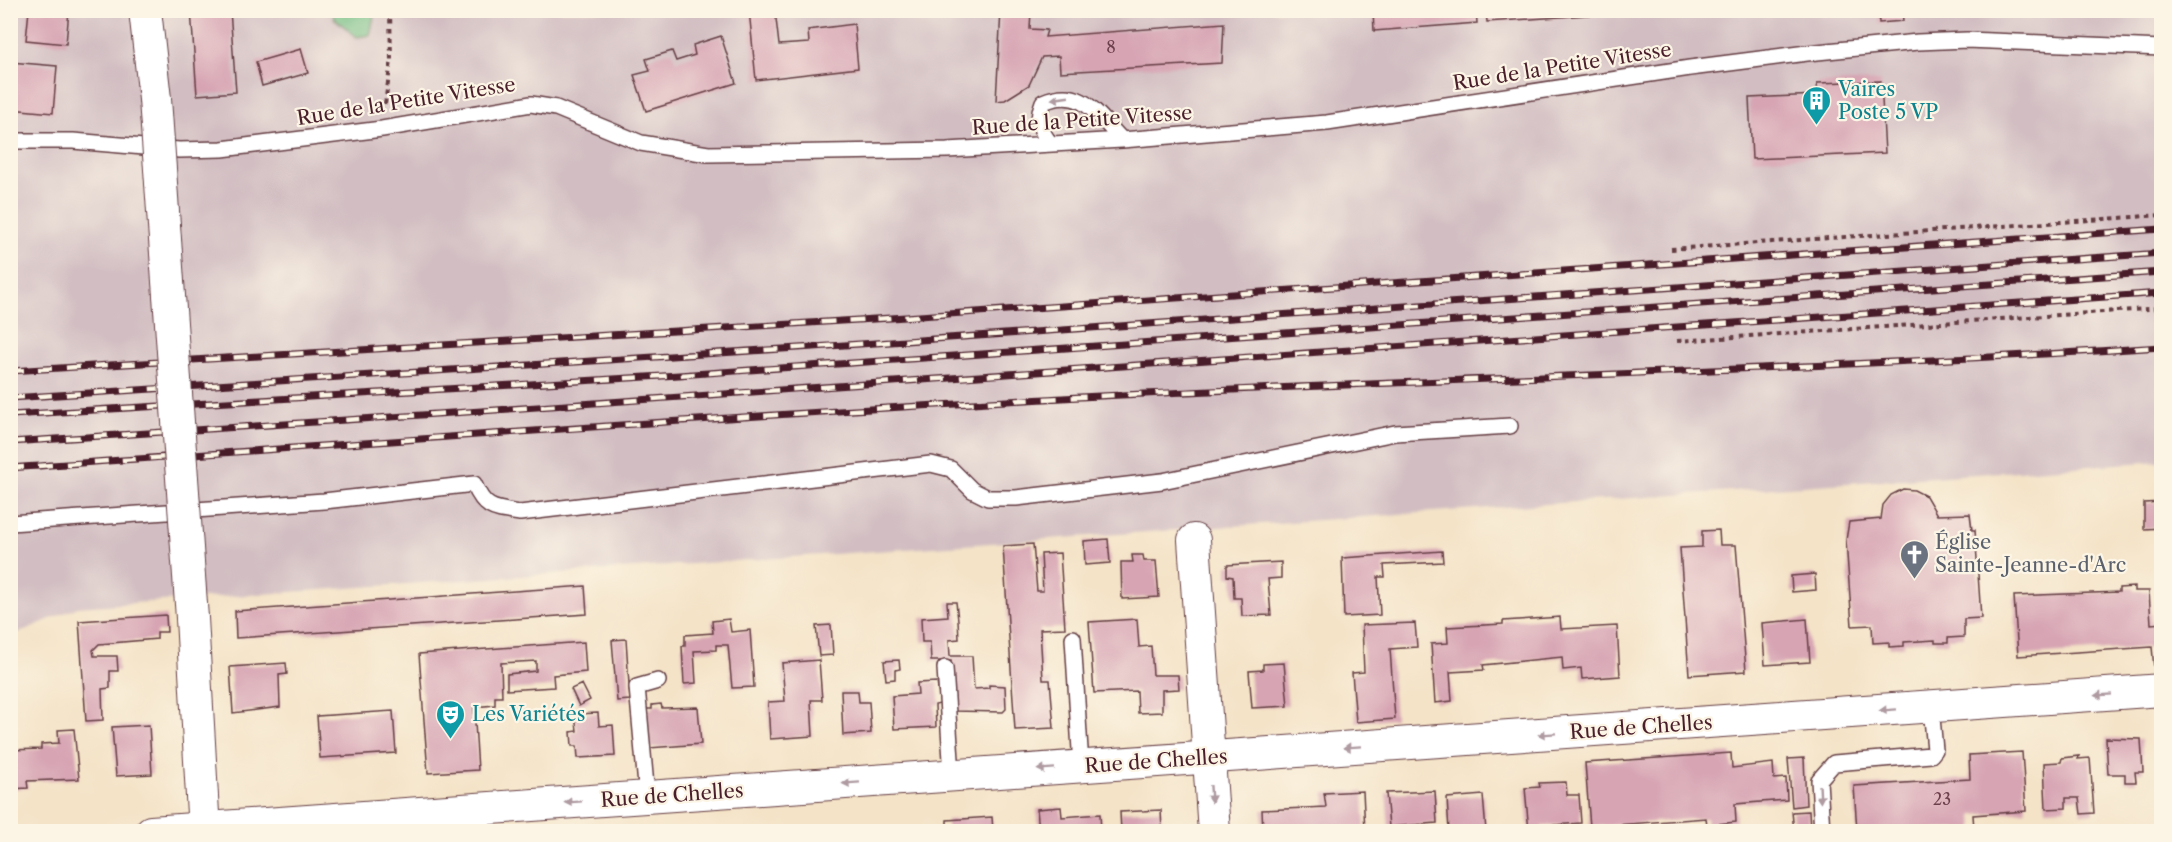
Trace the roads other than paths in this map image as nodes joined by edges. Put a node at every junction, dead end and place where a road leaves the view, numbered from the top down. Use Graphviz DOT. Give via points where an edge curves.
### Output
graph roads {
  1 [pos="145,10"];
  2 [pos="2162,48"];
  3 [pos="1122,140"];
  4 [pos="10,141"];
  5 [pos="1051,144"];
  6 [pos="1510,426"];
  7 [pos="10,523"];
  8 [pos="1194,540"];
  9 [pos="1074,638"];
  10 [pos="945,668"];
  11 [pos="658,681"];
  12 [pos="2162,690"];
  13 [pos="1931,707"];
  14 [pos="1209,757"];
  15 [pos="1081,766"];
  16 [pos="952,775"];
  17 [pos="647,797"];
  18 [pos="204,830"];
  19 [pos="151,831"];
  20 [pos="1214,831"];
  21 [pos="1822,831"];
  1 -- 18 [label="street, bridge" via="155,99"];
  2 -- 3 [label="lane, Rue de la Petite Vitesse" via="1967,40 1918,42 1690,68 1327,123"];
  3 -- 5 [label="lane, Rue de la Petite Vitesse"];
  3 -- 5 [label="lane, one-way" via="1082,100 1057,96 1043,102 1039,113 1039,128"];
  4 -- 5 [label="lane, Rue de la Petite Vitesse" via="222,149 382,129 531,104 556,108 641,143 708,154"];
  6 -- 7 [label="lane" via="1395,433 1162,481 1016,498 988,498 972,490 951,469 931,464 520,513 495,509 481,500 474,484 324,501"];
  8 -- 14 [label="street"];
  9 -- 15 [label="lane"];
  10 -- 16 [label="lane"];
  11 -- 17 [label="lane" via="637,687"];
  12 -- 13 [label="street, Rue de Chelles, one-way"];
  13 -- 14 [label="street, Rue de Chelles, one-way"];
  13 -- 21 [label="lane, one-way" via="1935,750 1931,755 1834,763 1819,780"];
  14 -- 15 [label="street, Rue de Chelles"];
  14 -- 20 [label="street, one-way"];
  15 -- 16 [label="street, Rue de Chelles, one-way"];
  16 -- 17 [label="street, Rue de Chelles, one-way"];
  17 -- 18 [label="street, Rue de Chelles, one-way"];
  18 -- 19 [label="street, Rue de Chelles"];
}
